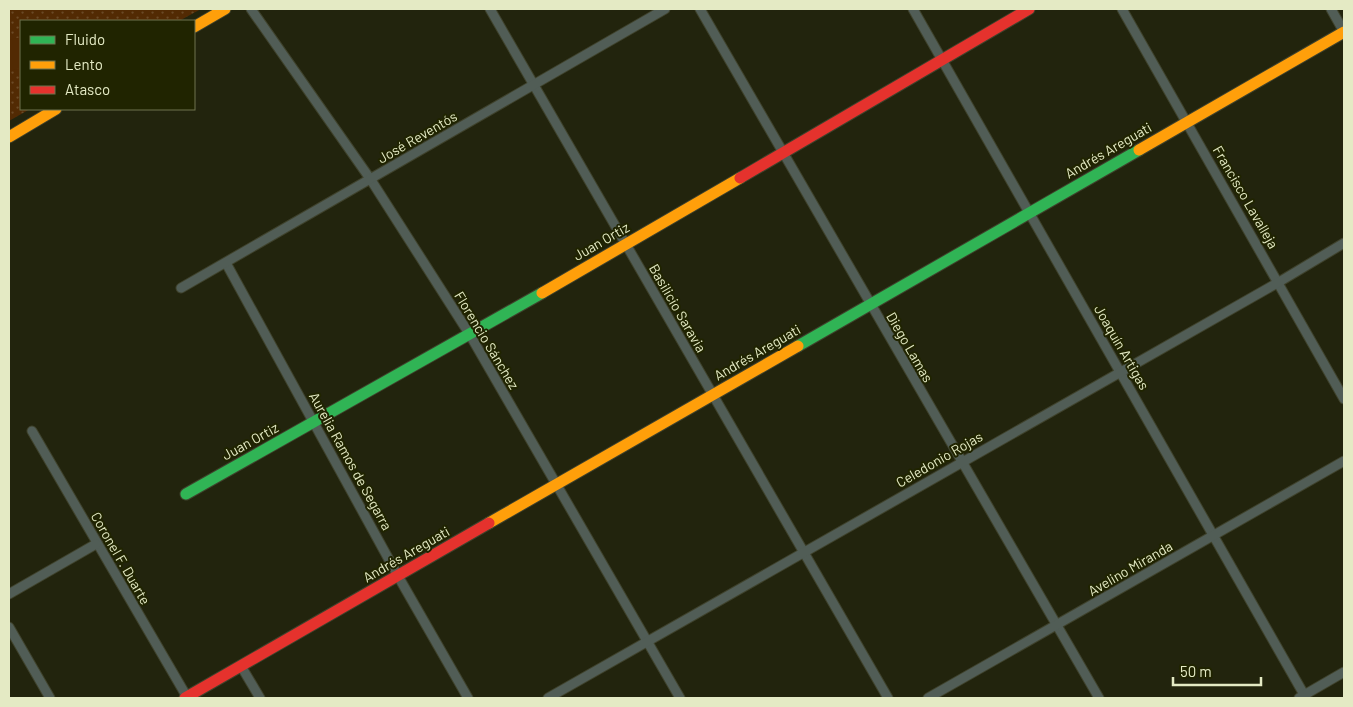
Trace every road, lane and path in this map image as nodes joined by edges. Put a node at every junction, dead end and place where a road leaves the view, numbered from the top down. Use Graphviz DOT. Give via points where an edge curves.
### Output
graph roads {
  1 [pos="225,9"];
  2 [pos="251,9"];
  3 [pos="490,9"];
  4 [pos="665,9"];
  5 [pos="700,9"];
  6 [pos="913,9"];
  7 [pos="1030,9"];
  8 [pos="1122,9"];
  9 [pos="1331,9"];
  10 [pos="195,26"];
  11 [pos="1344,32"];
  12 [pos="942,60"];
  13 [pos="534,85"];
  14 [pos="54,110"];
  15 [pos="1187,122"];
  16 [pos="9,137"];
  17 [pos="783,152"];
  18 [pos="371,180"];
  19 [pos="1030,212"];
  20 [pos="1344,243"];
  21 [pos="626,244"];
  22 [pos="226,263"];
  23 [pos="1279,282"];
  24 [pos="181,288"];
  25 [pos="869,304"];
  26 [pos="470,335"];
  27 [pos="1120,372"];
  28 [pos="713,395"];
  29 [pos="1344,399"];
  30 [pos="314,422"];
  31 [pos="32,431"];
  32 [pos="1344,461"];
  33 [pos="961,462"];
  34 [pos="556,485"];
  35 [pos="186,494"];
  36 [pos="1215,535"];
  37 [pos="96,544"];
  38 [pos="804,552"];
  39 [pos="398,576"];
  40 [pos="9,594"];
  41 [pos="1057,624"];
  42 [pos="9,627"];
  43 [pos="648,642"];
  44 [pos="241,666"];
  45 [pos="1344,672"];
  46 [pos="1303,697"];
  47 [pos="50,698"];
  48 [pos="186,698"];
  49 [pos="260,698"];
  50 [pos="468,698"];
  51 [pos="548,698"];
  52 [pos="680,698"];
  53 [pos="888,698"];
  54 [pos="928,698"];
  55 [pos="1099,698"];
  1 -- 10 [label="street"];
  2 -- 18 [label="street, Florencio Sánchez"];
  3 -- 13 [label="street, Basilicio Saravia"];
  4 -- 13 [label="street, José Reventós"];
  5 -- 17 [label="street, Diego Lamas"];
  6 -- 12 [label="street, Joaquín Artigas"];
  7 -- 12 [label="street, Juan Ortiz"];
  8 -- 15 [label="street, Francisco Lavalleja"];
  9 -- 11 [label="street"];
  11 -- 15 [label="street, Andrés Areguati"];
  12 -- 17 [label="street, Juan Ortiz"];
  12 -- 19 [label="street, Joaquín Artigas"];
  13 -- 18 [label="street, José Reventós"];
  13 -- 21 [label="street, Basilicio Saravia"];
  14 -- 16 [label="street"];
  15 -- 19 [label="street, Andrés Areguati"];
  15 -- 23 [label="street, Francisco Lavalleja"];
  17 -- 21 [label="street, Juan Ortiz"];
  17 -- 25 [label="street, Diego Lamas"];
  18 -- 22 [label="street, José Reventós"];
  18 -- 26 [label="street, Florencio Sánchez"];
  19 -- 25 [label="street, Andrés Areguati"];
  19 -- 27 [label="street, Joaquín Artigas"];
  20 -- 23 [label="street, Celedonio Rojas"];
  21 -- 26 [label="street, Juan Ortiz"];
  21 -- 28 [label="street, Basilicio Saravia"];
  22 -- 24 [label="street, José Reventós"];
  22 -- 30 [label="street, Aurelia Ramos de Segarra"];
  23 -- 27 [label="street, Celedonio Rojas"];
  23 -- 29 [label="street, Francisco Lavalleja"];
  25 -- 28 [label="street, Andrés Areguati"];
  25 -- 33 [label="street, Diego Lamas"];
  26 -- 30 [label="street, Juan Ortiz"];
  26 -- 34 [label="street, Florencio Sánchez"];
  27 -- 33 [label="street, Celedonio Rojas"];
  27 -- 36 [label="street, Joaquín Artigas"];
  28 -- 34 [label="street, Andrés Areguati"];
  28 -- 38 [label="street, Basilicio Saravia"];
  30 -- 35 [label="street, Juan Ortiz"];
  30 -- 39 [label="street, Aurelia Ramos de Segarra"];
  31 -- 37 [label="street, Coronel F. Duarte"];
  32 -- 36 [label="street, Avelino Miranda"];
  33 -- 38 [label="street, Celedonio Rojas"];
  33 -- 41 [label="street, Diego Lamas"];
  34 -- 39 [label="street, Andrés Areguati"];
  34 -- 43 [label="street, Florencio Sánchez"];
  36 -- 41 [label="street, Avelino Miranda"];
  36 -- 46 [label="street, Joaquín Artigas"];
  37 -- 40 [label="street"];
  37 -- 48 [label="street, Coronel F. Duarte"];
  38 -- 43 [label="street, Celedonio Rojas"];
  38 -- 53 [label="street, Basilicio Saravia"];
  39 -- 44 [label="street, Andrés Areguati"];
  39 -- 50 [label="street, Aurelia Ramos de Segarra"];
  41 -- 54 [label="street, Avelino Miranda"];
  41 -- 55 [label="street, Diego Lamas"];
  42 -- 47 [label="street"];
  43 -- 51 [label="street, Celedonio Rojas"];
  43 -- 52 [label="street, Florencio Sánchez"];
  44 -- 48 [label="street, Andrés Areguati"];
  44 -- 49 [label="street"];
  45 -- 46 [label="street"];
}
